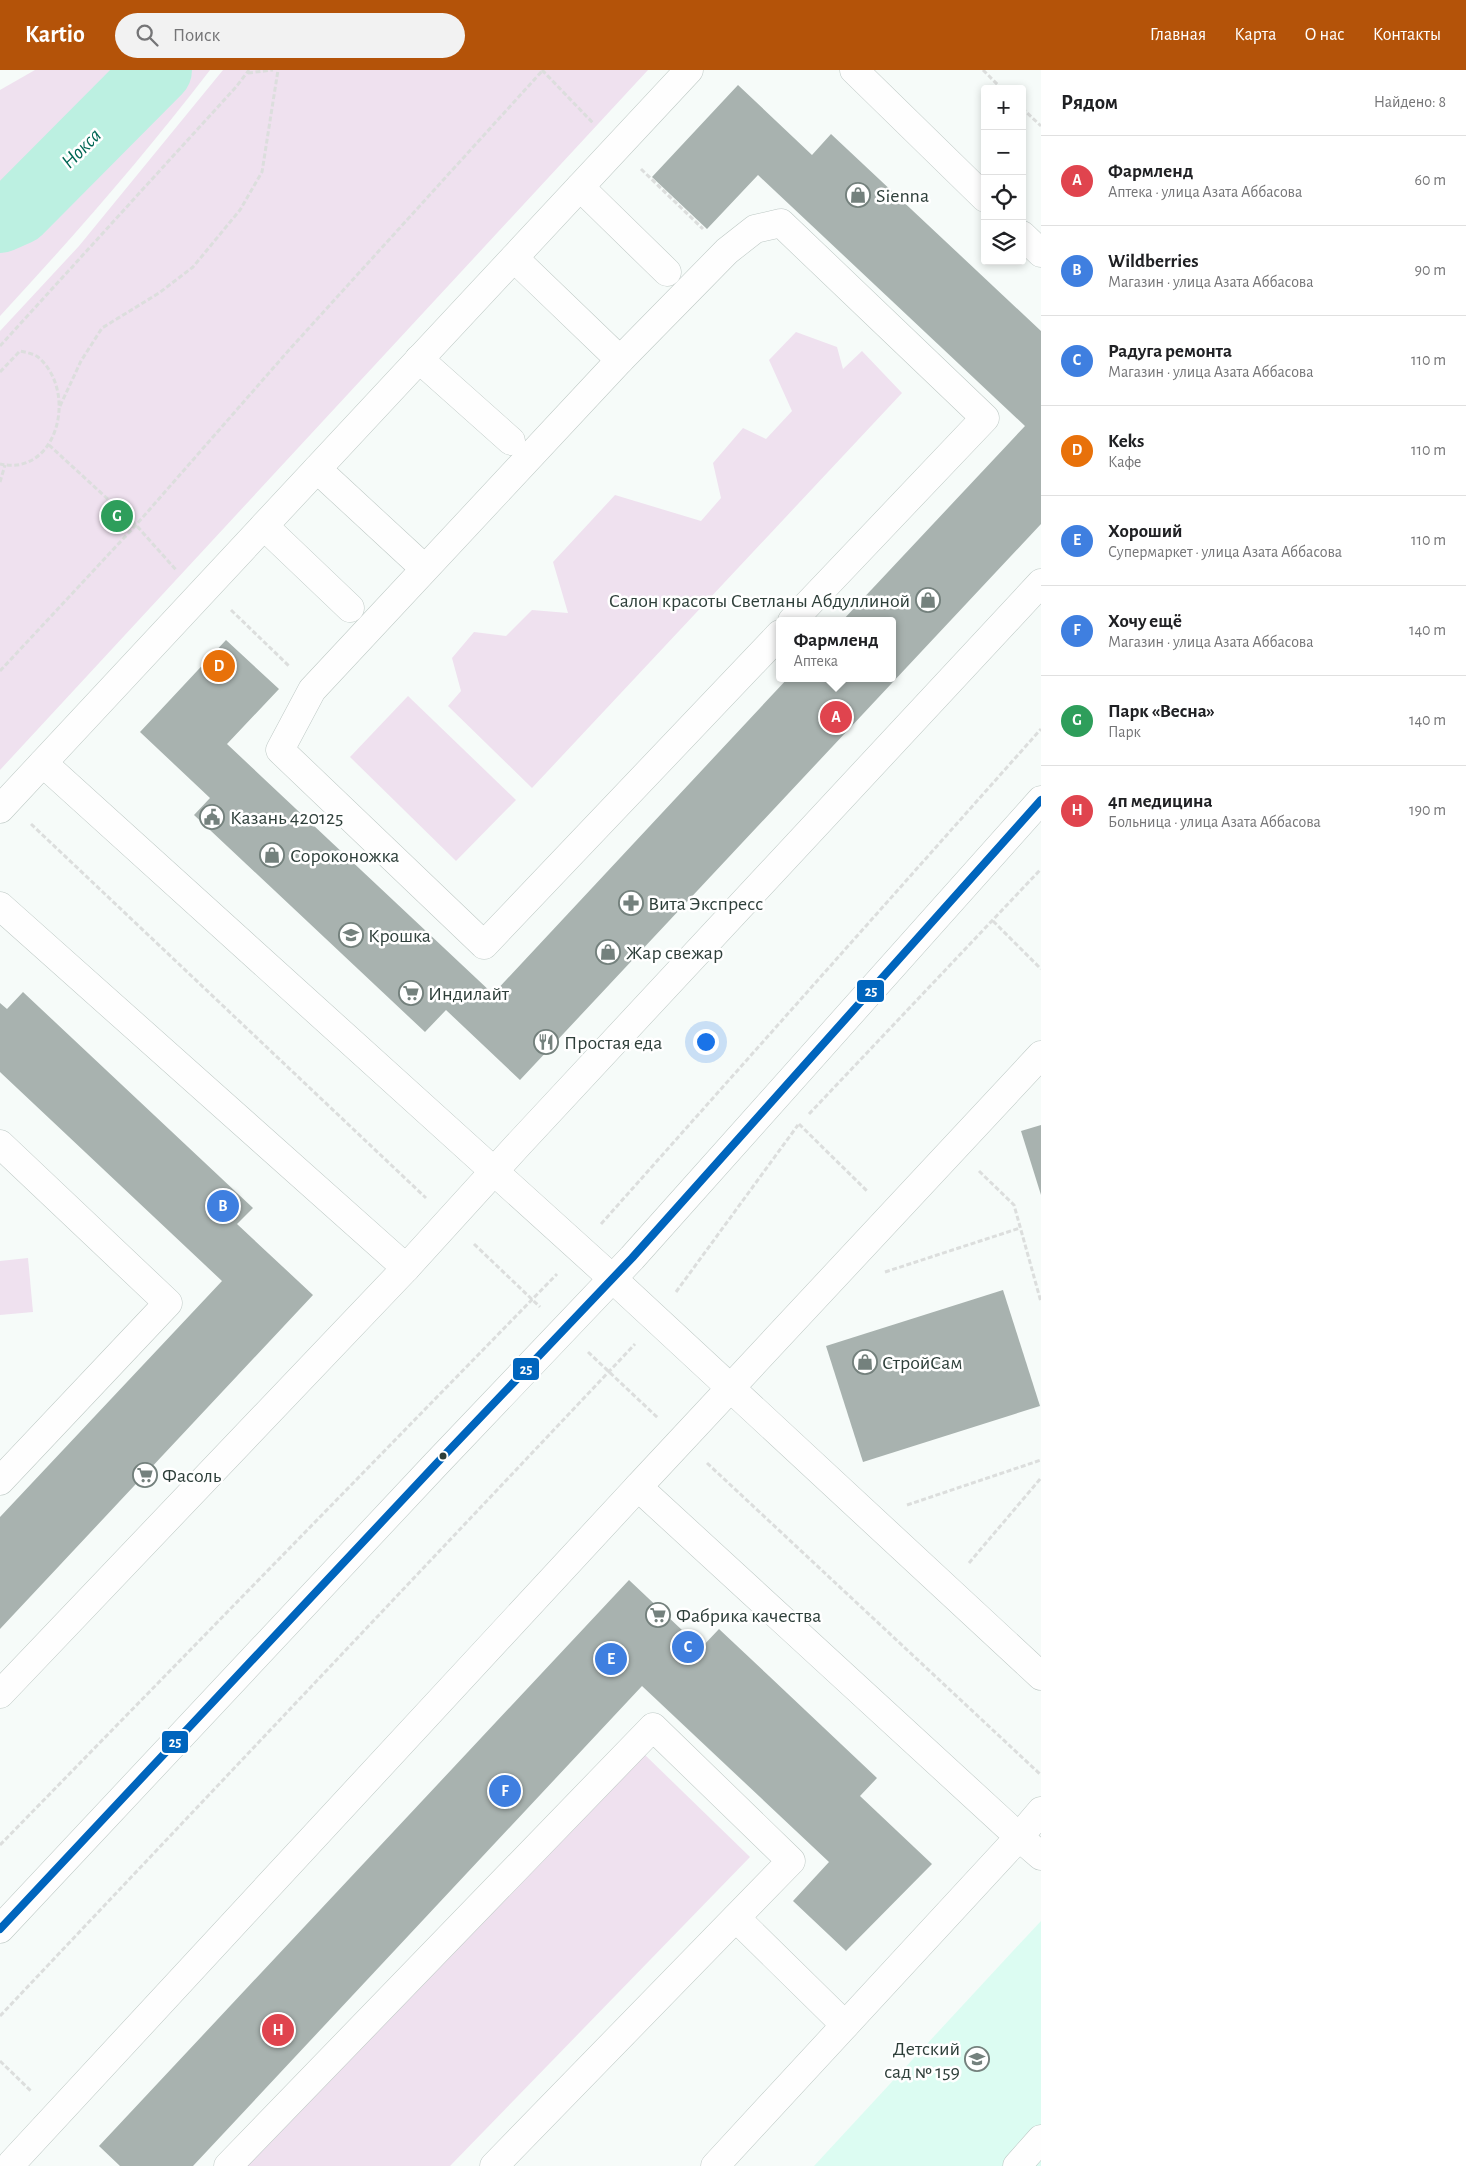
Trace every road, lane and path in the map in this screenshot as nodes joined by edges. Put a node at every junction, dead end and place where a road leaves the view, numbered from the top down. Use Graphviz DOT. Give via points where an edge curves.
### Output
graph roads {
  1 [pos="273,70"];
  2 [pos="278,70"];
  3 [pos="542,70"];
  4 [pos="689,70"];
  5 [pos="854,70"];
  6 [pos="983,70"];
  7 [pos="248,71"];
  8 [pos="998,85"];
  9 [pos="1026,112"];
  10 [pos="1041,126"];
  11 [pos="617,147"];
  12 [pos="580,187"];
  13 [pos="981,194"];
  14 [pos="705,232"];
  15 [pos="1026,239"];
  16 [pos="1041,253"];
  17 [pos="514,258"];
  18 [pos="667,272"];
  19 [pos="0,346"];
  20 [pos="419,359"];
  21 [pos="620,360"];
  22 [pos="0,372"];
  23 [pos="60,406"];
  24 [pos="511,441"];
  25 [pos="49,445"];
  26 [pos="0,464"];
  27 [pos="5,465"];
  28 [pos="317,469"];
  29 [pos="0,482"];
  30 [pos="136,525"];
  31 [pos="264,526"];
  32 [pos="424,568"];
  33 [pos="1041,583"];
  34 [pos="203,592"];
  35 [pos="350,608"];
  36 [pos="796,617"];
  37 [pos="776,638"];
  38 [pos="0,671"];
  39 [pos="295,672"];
  40 [pos="1041,729"];
  41 [pos="43,764"];
  42 [pos="1041,800"];
  43 [pos="4,805"];
  44 [pos="1041,869"];
  45 [pos="0,906"];
  46 [pos="993,920"];
  47 [pos="1041,969"];
  48 [pos="1041,1056"];
  49 [pos="799,1124"];
  50 [pos="0,1144"];
  51 [pos="955,1148"];
  52 [pos="493,1172"];
  53 [pos="892,1215"];
  54 [pos="449,1220"];
  55 [pos="1020,1228"];
  56 [pos="579,1250"];
  57 [pos="406,1268"];
  58 [pos="882,1273"];
  59 [pos="613,1279"];
  60 [pos="532,1300"];
  61 [pos="1041,1302"];
  62 [pos="657,1320"];
  63 [pos="565,1330"];
  64 [pos="609,1372"];
  65 [pos="730,1388"];
  66 [pos="682,1440"];
  67 [pos="1041,1460"];
  68 [pos="1041,1478"];
  69 [pos="0,1481"];
  70 [pos="638,1487"];
  71 [pos="903,1506"];
  72 [pos="967,1566"];
  73 [pos="1041,1676"];
  74 [pos="0,1694"];
  75 [pos="1041,1775"];
  76 [pos="1041,1811"];
  77 [pos="1019,1837"];
  78 [pos="0,1845"];
  79 [pos="1041,1856"];
  80 [pos="736,1918"];
  81 [pos="0,1929"];
  82 [pos="0,2016"];
  83 [pos="846,2025"];
  84 [pos="0,2061"];
  85 [pos="56,2116"];
  86 [pos="1041,2139"];
  87 [pos="10,2160"];
  88 [pos="228,2166"];
  89 [pos="494,2166"];
  90 [pos="715,2166"];
  91 [pos="1017,2166"];
  1 -- 7 [label="path"];
  2 -- 23 [label="path" via="262,172 240,210 193,266 159,293 102,328 81,361"];
  3 -- 11 [label="path"];
  3 -- 30 [label="path"];
  4 -- 11 [label="street"];
  5 -- 13 [label="street"];
  6 -- 8 [label="path"];
  7 -- 19 [label="path" via="230,95"];
  9 -- 10 [label="path"];
  11 -- 12 [label="street"];
  11 -- 14 [label="path"];
  12 -- 17 [label="street"];
  12 -- 18 [label="street"];
  15 -- 16 [label="street"];
  17 -- 20 [label="street"];
  17 -- 21 [label="street"];
  20 -- 24 [label="street"];
  20 -- 28 [label="street"];
  21 -- 32 [label="street"];
  21 -- 36 [label="street" via="727,251 755,229 781,223 985,418"];
  22 -- 23 [label="path" via="20,351 37,356 58,387"];
  23 -- 25 [label="path" via="57,427"];
  25 -- 27 [label="path" via="36,458"];
  25 -- 30 [label="path"];
  26 -- 27 [label="path"];
  27 -- 29 [label="path"];
  28 -- 31 [label="street"];
  28 -- 32 [label="street"];
  30 -- 34 [label="path"];
  30 -- 38 [label="path"];
  31 -- 34 [label="street"];
  31 -- 35 [label="street"];
  32 -- 37 [label="street" via="312,690 280,750 484,945"];
  33 -- 52 [label="street"];
  34 -- 39 [label="path"];
  34 -- 41 [label="street"];
  40 -- 56 [label="path"];
  41 -- 43 [label="street"];
  41 -- 52 [label="street"];
  42 -- 59 [label="street"];
  43 -- 54 [label="path"];
  44 -- 46 [label="path"];
  45 -- 57 [label="street"];
  46 -- 47 [label="path"];
  46 -- 49 [label="path"];
  48 -- 51 [label="street"];
  49 -- 53 [label="path"];
  49 -- 62 [label="path"];
  50 -- 69 [label="street" via="168,1303"];
  51 -- 53 [label="street"];
  51 -- 55 [label="path" via="1014,1204"];
  52 -- 54 [label="street"];
  52 -- 56 [label="street"];
  53 -- 65 [label="street"];
  54 -- 57 [label="street"];
  54 -- 60 [label="path"];
  55 -- 58 [label="path"];
  55 -- 61 [label="path"];
  56 -- 59 [label="street"];
  56 -- 60 [label="path"];
  57 -- 74 [label="street"];
  59 -- 62 [label="street"];
  59 -- 63 [label="street"];
  60 -- 63 [label="path"];
  60 -- 78 [label="path"];
  62 -- 64 [label="path"];
  62 -- 65 [label="street"];
  63 -- 64 [label="path"];
  63 -- 81 [label="street"];
  64 -- 66 [label="path"];
  64 -- 82 [label="path"];
  65 -- 66 [label="street"];
  65 -- 73 [label="street"];
  66 -- 70 [label="street"];
  66 -- 75 [label="path"];
  67 -- 71 [label="path"];
  68 -- 72 [label="path"];
  70 -- 77 [label="street"];
  70 -- 85 [label="street"];
  76 -- 77 [label="street"];
  77 -- 79 [label="street"];
  77 -- 83 [label="street"];
  80 -- 83 [label="street"];
  80 -- 88 [label="street" via="791,1861 653,1727"];
  80 -- 89 [label="street"];
  83 -- 90 [label="street"];
  84 -- 85 [label="path"];
  85 -- 87 [label="street"];
  86 -- 91 [label="street"];
}
